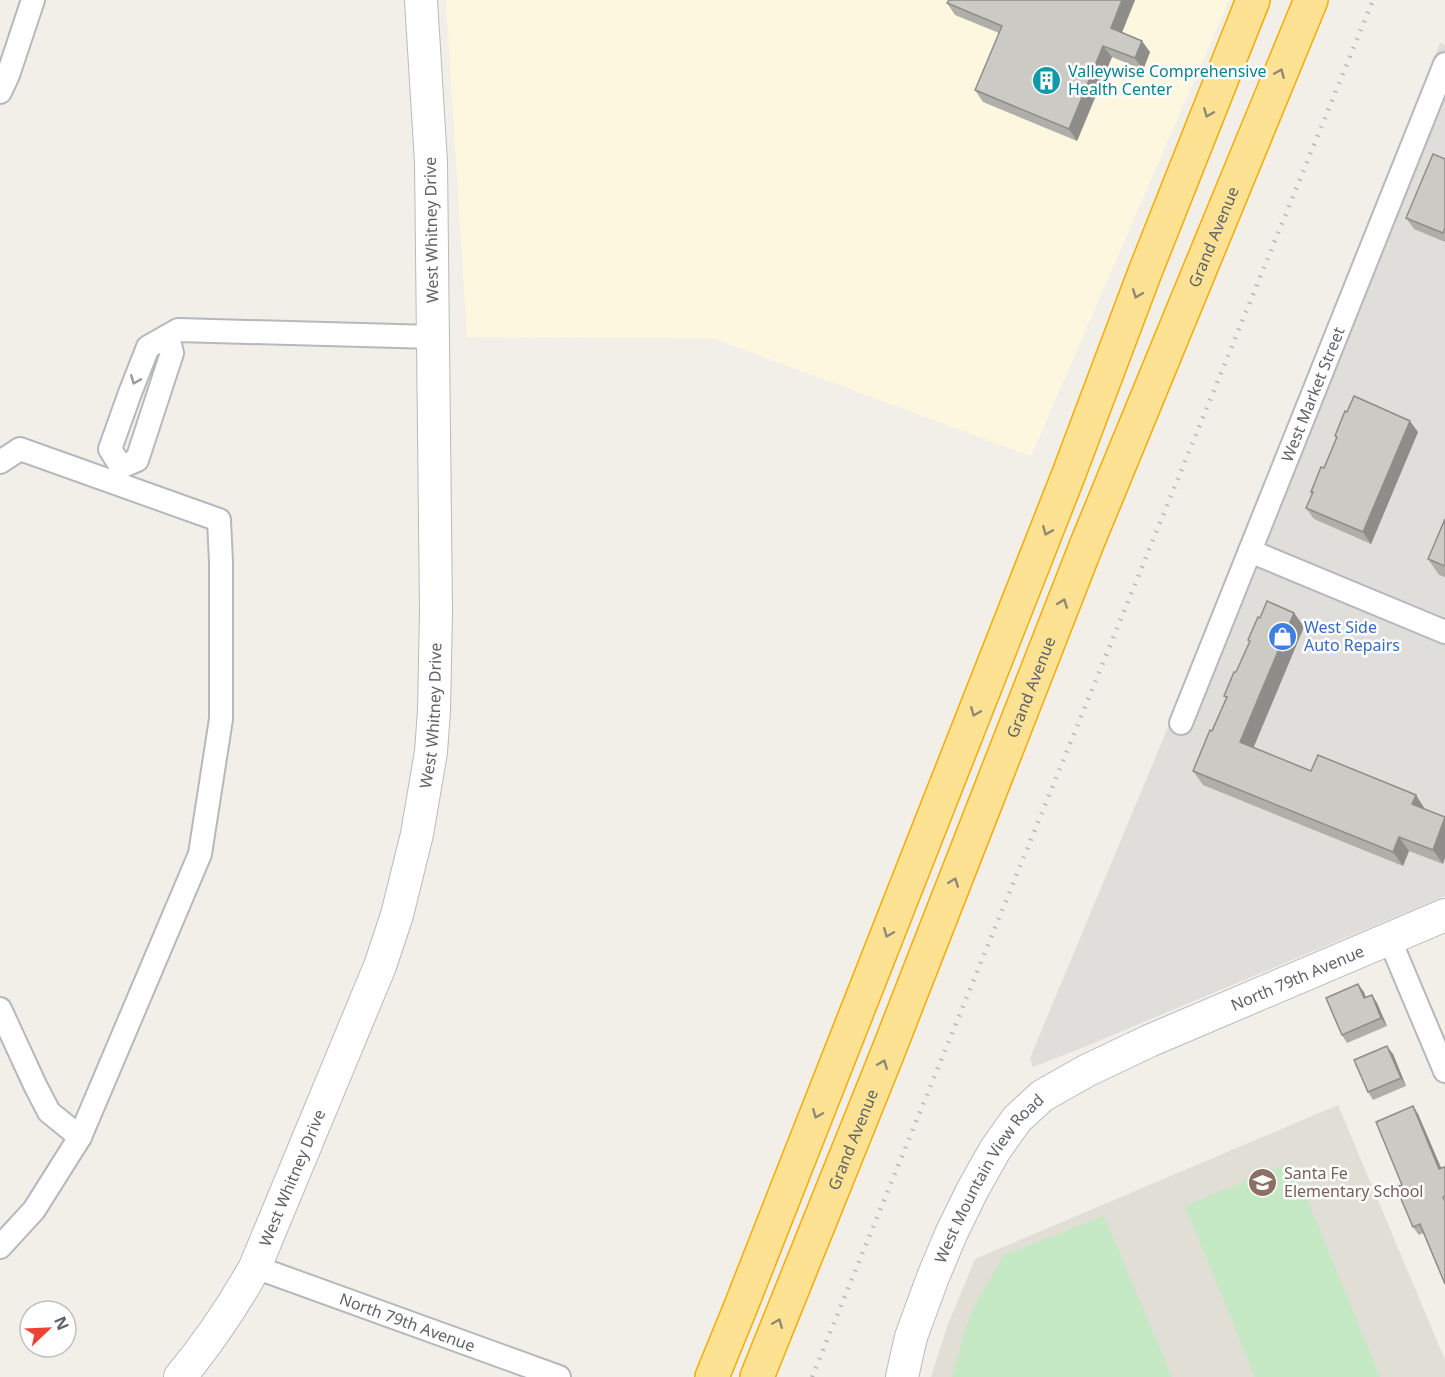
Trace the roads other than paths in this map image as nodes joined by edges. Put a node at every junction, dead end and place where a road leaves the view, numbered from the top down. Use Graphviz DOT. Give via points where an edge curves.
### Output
graph roads {
  1 [pos="33,0"];
  2 [pos="421,0"];
  3 [pos="1253,0"];
  4 [pos="1311,0"];
  5 [pos="1445,64"];
  6 [pos="0,92"];
  7 [pos="433,337"];
  8 [pos="0,462"];
  9 [pos="118,475"];
  10 [pos="1250,551"];
  11 [pos="1445,632"];
  12 [pos="1181,723"];
  13 [pos="1445,915"];
  14 [pos="1389,938"];
  15 [pos="0,1009"];
  16 [pos="1149,1041"];
  17 [pos="1445,1071"];
  18 [pos="80,1137"];
  19 [pos="0,1247"];
  20 [pos="255,1267"];
  21 [pos="180,1377"];
  22 [pos="559,1377"];
  23 [pos="712,1377"];
  24 [pos="757,1377"];
  25 [pos="902,1377"];
  1 -- 6 [label="street"];
  2 -- 7 [label="street, West Whitney Drive" via="431,162"];
  3 -- 23 [label="highway, one-way"];
  24 -- 4 [label="highway, Grand Avenue, one-way" via="1086,546"];
  5 -- 10 [label="street, West Market Street"];
  7 -- 9 [label="street" via="178,330 148,347 110,449"];
  7 -- 20 [label="street, West Whitney Drive" via="435,688 431,752 417,834 380,966"];
  8 -- 9 [label="street" via="20,449"];
  9 -- 18 [label="street" via="219,520 221,719 200,854"];
  10 -- 11 [label="street"];
  10 -- 12 [label="street, West Market Street"];
  13 -- 14 [label="street, North 79th Avenue"];
  14 -- 16 [label="street, North 79th Avenue"];
  14 -- 17 [label="street"];
  15 -- 18 [label="street" via="50,1112"];
  16 -- 25 [label="street, West Mountain View Road" via="1042,1096 1017,1119 973,1189 951,1234 911,1337"];
  18 -- 19 [label="street" via="34,1210"];
  20 -- 21 [label="street, West Whitney Drive" via="225,1317"];
  20 -- 22 [label="street, North 79th Avenue"];
}
